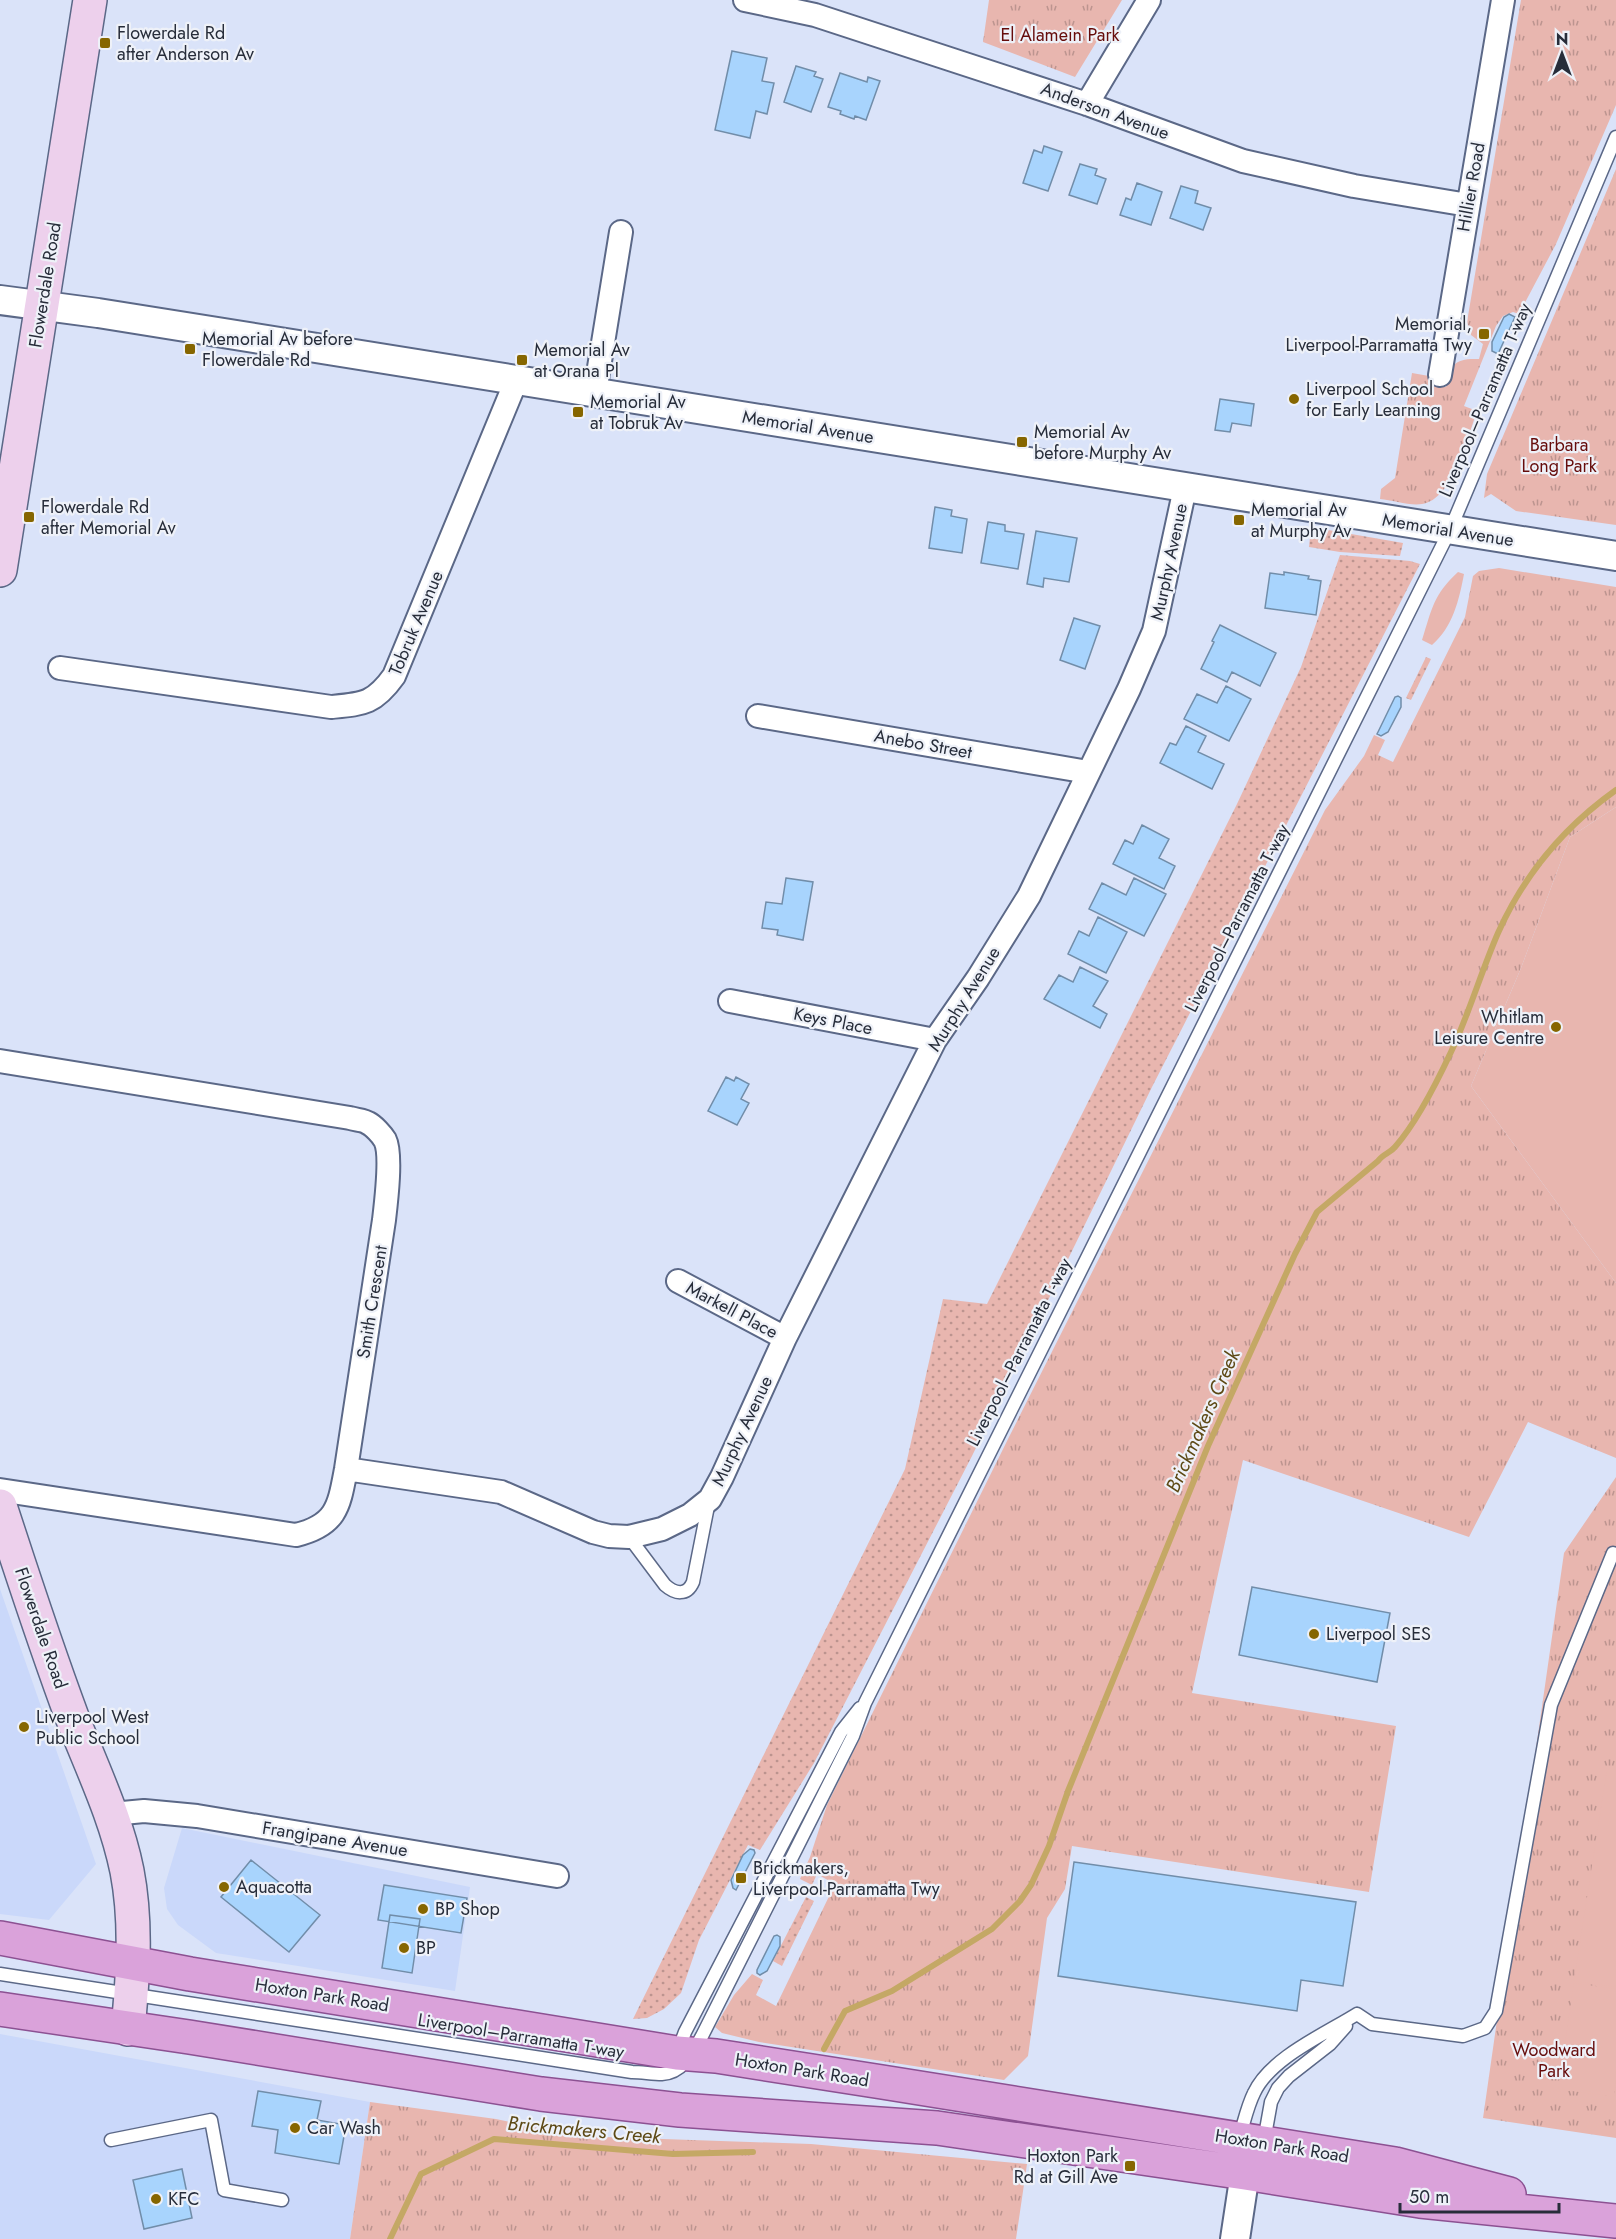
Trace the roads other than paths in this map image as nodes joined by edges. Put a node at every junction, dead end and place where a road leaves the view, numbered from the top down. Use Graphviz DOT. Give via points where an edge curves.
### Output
graph roads {
  1 [pos="90,0"];
  2 [pos="745,0"];
  3 [pos="1149,0"];
  4 [pos="1503,0"];
  5 [pos="1087,104"];
  6 [pos="1616,137"];
  7 [pos="1468,206"];
  8 [pos="621,231"];
  9 [pos="0,300"];
  10 [pos="42,306"];
  11 [pos="1440,375"];
  12 [pos="516,381"];
  13 [pos="595,392"];
  14 [pos="1185,488"];
  15 [pos="1450,530"];
  16 [pos="1616,556"];
  17 [pos="0,570"];
  18 [pos="60,668"];
  19 [pos="758,717"];
  20 [pos="1088,772"];
  21 [pos="730,1001"];
  22 [pos="935,1040"];
  23 [pos="0,1061"];
  24 [pos="678,1281"];
  25 [pos="785,1338"];
  26 [pos="346,1469"];
  27 [pos="0,1490"];
  28 [pos="710,1499"];
  29 [pos="0,1506"];
  30 [pos="629,1537"];
  31 [pos="1613,1553"];
  32 [pos="865,1703"];
  33 [pos="112,1814"];
  34 [pos="557,1876"];
  35 [pos="0,1938"];
  36 [pos="0,1974"];
  37 [pos="132,1978"];
  38 [pos="0,2008"];
  39 [pos="1357,2014"];
  40 [pos="128,2029"];
  41 [pos="685,2047"];
  42 [pos="111,2140"];
  43 [pos="1251,2141"];
  44 [pos="1245,2173"];
  45 [pos="282,2200"];
  46 [pos="1608,2220"];
  47 [pos="1235,2239"];
  1 -- 10 [label="main road, Flowerdale Road"];
  2 -- 5 [label="street, Anderson Avenue" via="815,15"];
  3 -- 5 [label="street"];
  4 -- 7 [label="street, Hillier Road"];
  5 -- 7 [label="street, Anderson Avenue" via="1243,161"];
  6 -- 15 [label="lane, Liverpool–Parramatta T-way"];
  7 -- 11 [label="street, Hillier Road"];
  8 -- 13 [label="street"];
  9 -- 10 [label="street, Memorial Avenue"];
  10 -- 12 [label="street, Memorial Avenue"];
  10 -- 17 [label="main road, Flowerdale Road"];
  12 -- 13 [label="street, Memorial Avenue"];
  12 -- 18 [label="street, Tobruk Avenue" via="394,676 372,700 331,707"];
  13 -- 14 [label="street, Memorial Avenue"];
  14 -- 15 [label="street, Memorial Avenue"];
  14 -- 20 [label="street, Murphy Avenue" via="1154,631"];
  15 -- 16 [label="street, Memorial Avenue"];
  15 -- 32 [label="lane, Liverpool–Parramatta T-way"];
  19 -- 20 [label="street, Anebo Street"];
  20 -- 22 [label="street, Murphy Avenue" via="1029,896"];
  21 -- 22 [label="street, Keys Place"];
  22 -- 25 [label="street, Murphy Avenue"];
  23 -- 26 [label="street, Smith Crescent" via="350,1118 368,1123 386,1141 386,1202"];
  24 -- 25 [label="street, Markell Place"];
  25 -- 28 [label="street, Murphy Avenue"];
  26 -- 27 [label="street, Smith Crescent" via="332,1518 316,1529 296,1535"];
  26 -- 30 [label="street, Murphy Avenue" via="501,1492 593,1532"];
  28 -- 30 [label="street, Murphy Avenue" via="662,1529"];
  28 -- 30 [label="lane, Murphy Avenue" via="693,1582 680,1593 665,1586"];
  29 -- 33 [label="main road, Flowerdale Road" via="45,1643"];
  31 -- 39 [label="lane" via="1551,1705 1496,2011 1485,2028 1463,2036 1372,2024"];
  32 -- 41 [label="lane, Liverpool–Parramatta T-way" via="853,1736"];
  32 -- 41 [label="lane, Liverpool–Parramatta T-way" via="840,1732"];
  33 -- 34 [label="street, Frangipane Avenue" via="144,1811 197,1816"];
  33 -- 37 [label="main road, Flowerdale Road" via="127,1871 134,1928"];
  35 -- 37 [label="main road, Hoxton Park Road"];
  36 -- 37 [label="lane, Liverpool–Parramatta T-way"];
  37 -- 40 [label="main road, Flowerdale Road"];
  37 -- 41 [label="main road, Hoxton Park Road"];
  37 -- 41 [label="lane, Liverpool–Parramatta T-way" via="633,2072 674,2071 685,2064"];
  38 -- 40 [label="main road, Hoxton Park Road"];
  39 -- 43 [label="lane" via="1330,2044 1278,2088"];
  39 -- 43 [label="lane" via="1299,2049 1267,2075 1254,2092"];
  40 -- 44 [label="main road, Hoxton Park Road" via="541,2094 680,2110 937,2128"];
  41 -- 43 [label="main road, Hoxton Park Road" via="716,2056"];
  42 -- 45 [label="lane" via="211,2120 224,2190"];
  43 -- 44 [label="main road"];
  43 -- 46 [label="main road, Hoxton Park Road" via="1395,2164"];
  44 -- 46 [label="main road, Hoxton Park Road" via="1420,2201"];
  44 -- 47 [label="street"];
}
